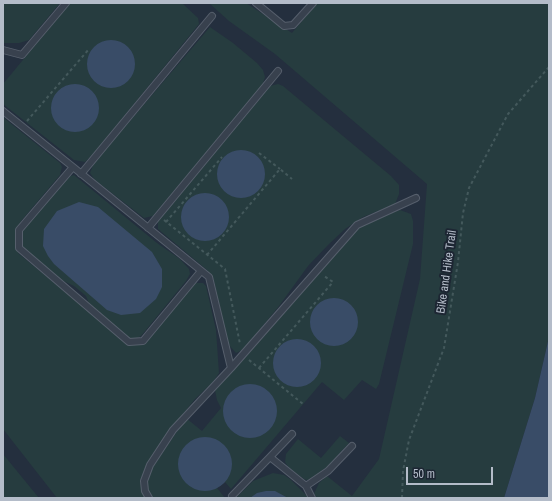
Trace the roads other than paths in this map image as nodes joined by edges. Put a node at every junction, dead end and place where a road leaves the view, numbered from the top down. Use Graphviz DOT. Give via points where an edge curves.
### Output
graph roads {
  1 [pos="66,3"];
  2 [pos="256,3"];
  3 [pos="313,3"];
  4 [pos="212,16"];
  5 [pos="3,50"];
  6 [pos="278,71"];
  7 [pos="3,111"];
  8 [pos="73,167"];
  9 [pos="81,174"];
  10 [pos="416,198"];
  11 [pos="148,228"];
  12 [pos="201,271"];
  13 [pos="231,368"];
  14 [pos="292,434"];
  15 [pos="352,446"];
  16 [pos="270,457"];
  17 [pos="306,486"];
  18 [pos="232,496"];
  19 [pos="149,498"];
  20 [pos="312,498"];
  1 -- 5 [label="lane" via="22,55"];
  2 -- 3 [label="lane" via="284,26 293,25"];
  4 -- 9 [label="lane"];
  6 -- 11 [label="lane"];
  7 -- 8 [label="lane"];
  8 -- 9 [label="lane"];
  8 -- 12 [label="lane" via="19,230 18,248 129,342 143,341"];
  9 -- 11 [label="lane"];
  10 -- 13 [label="lane" via="357,225"];
  11 -- 12 [label="lane"];
  12 -- 13 [label="lane" via="209,277"];
  13 -- 19 [label="lane" via="173,430 150,465 144,481"];
  14 -- 16 [label="lane"];
  15 -- 17 [label="lane" via="328,471"];
  16 -- 17 [label="lane"];
  16 -- 18 [label="lane"];
  17 -- 20 [label="lane"];
}
